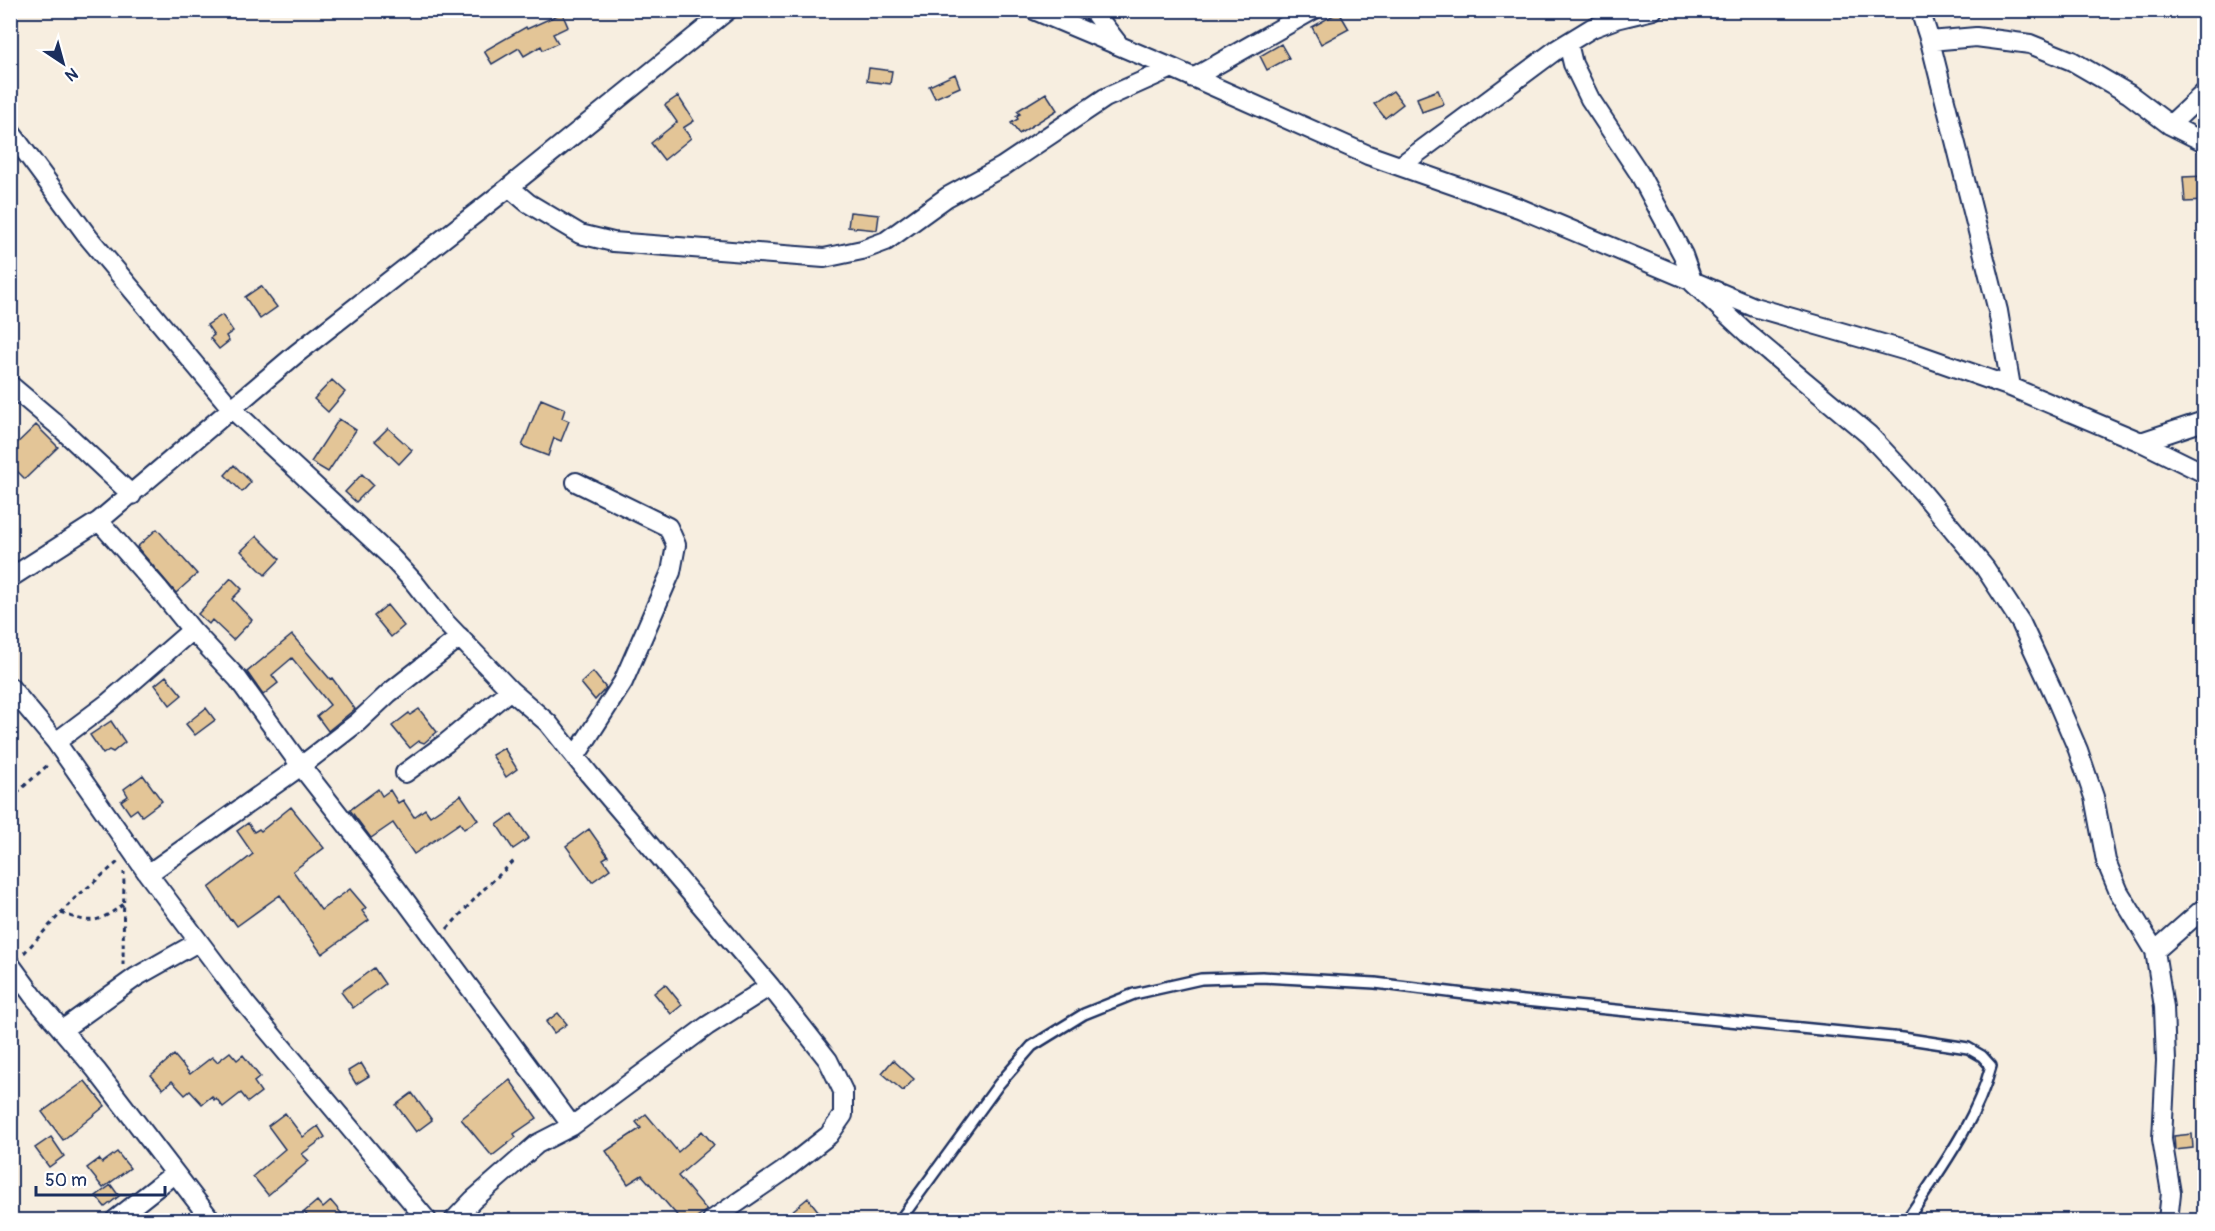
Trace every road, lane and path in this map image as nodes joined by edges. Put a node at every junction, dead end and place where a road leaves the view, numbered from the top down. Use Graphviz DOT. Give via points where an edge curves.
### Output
graph roads {
  1 [pos="728,10"];
  2 [pos="1034,10"];
  3 [pos="1092,10"];
  4 [pos="1313,10"];
  5 [pos="1653,10"];
  6 [pos="1920,10"];
  7 [pos="1930,41"];
  8 [pos="1568,43"];
  9 [pos="1120,46"];
  10 [pos="1172,68"];
  11 [pos="1193,78"];
  12 [pos="2205,93"];
  13 [pos="2170,125"];
  14 [pos="10,131"];
  15 [pos="2205,142"];
  16 [pos="1400,166"];
  17 [pos="509,187"];
  18 [pos="1693,283"];
  19 [pos="10,385"];
  20 [pos="2011,387"];
  21 [pos="232,409"];
  22 [pos="2205,421"];
  23 [pos="2141,442"];
  24 [pos="2205,473"];
  25 [pos="576,482"];
  26 [pos="132,495"];
  27 [pos="99,521"];
  28 [pos="10,578"];
  29 [pos="192,630"];
  30 [pos="460,637"];
  31 [pos="10,687"];
  32 [pos="510,690"];
  33 [pos="59,747"];
  34 [pos="575,757"];
  35 [pos="301,766"];
  36 [pos="405,773"];
  37 [pos="10,799"];
  38 [pos="126,849"];
  39 [pos="515,860"];
  40 [pos="148,874"];
  41 [pos="124,904"];
  42 [pos="2205,908"];
  43 [pos="61,913"];
  44 [pos="198,942"];
  45 [pos="435,943"];
  46 [pos="2155,951"];
  47 [pos="11,965"];
  48 [pos="770,986"];
  49 [pos="118,990"];
  50 [pos="62,1030"];
  51 [pos="573,1126"];
  52 [pos="175,1173"];
  53 [pos="115,1221"];
  54 [pos="211,1221"];
  55 [pos="427,1221"];
  56 [pos="454,1221"];
  57 [pos="712,1221"];
  58 [pos="900,1221"];
  59 [pos="1907,1221"];
  60 [pos="2168,1221"];
  1 -- 17 [label="street"];
  2 -- 9 [label="street"];
  3 -- 9 [label="street"];
  4 -- 11 [label="street"];
  5 -- 8 [label="street" via="1592,28"];
  6 -- 7 [label="street"];
  7 -- 13 [label="street" via="1976,37 2030,44 2072,61"];
  7 -- 20 [label="street" via="1998,311"];
  8 -- 16 [label="street"];
  8 -- 18 [label="street" via="1573,64 1590,99 1639,172 1683,255"];
  9 -- 10 [label="street"];
  10 -- 11 [label="street"];
  10 -- 17 [label="street" via="1105,98 1002,167 947,197 886,241 824,258 613,242 580,234"];
  11 -- 16 [label="street"];
  12 -- 13 [label="street"];
  13 -- 15 [label="street"];
  14 -- 21 [label="street" via="89,238"];
  16 -- 18 [label="street" via="1519,208"];
  17 -- 21 [label="street"];
  18 -- 20 [label="street" via="1754,307 1914,353"];
  18 -- 46 [label="street" via="1869,435 1985,567 2021,623 2055,694 2094,797 2106,861 2119,892"];
  19 -- 26 [label="street"];
  20 -- 23 [label="street"];
  21 -- 26 [label="street"];
  21 -- 30 [label="street" via="390,556"];
  22 -- 23 [label="street"];
  23 -- 24 [label="street"];
  25 -- 34 [label="street" via="668,527 676,545 671,572 623,682"];
  26 -- 27 [label="street"];
  27 -- 28 [label="street"];
  27 -- 29 [label="street"];
  29 -- 33 [label="street"];
  29 -- 35 [label="street" via="238,679"];
  30 -- 32 [label="street"];
  30 -- 35 [label="street"];
  31 -- 33 [label="street"];
  32 -- 34 [label="street" via="548,723"];
  32 -- 36 [label="street"];
  33 -- 37 [label="path"];
  33 -- 38 [label="street"];
  34 -- 48 [label="street"];
  35 -- 40 [label="street"];
  35 -- 45 [label="street"];
  38 -- 40 [label="street"];
  38 -- 41 [label="path"];
  38 -- 43 [label="path"];
  39 -- 45 [label="path"];
  40 -- 44 [label="street"];
  41 -- 43 [label="path" via="91,922"];
  41 -- 49 [label="path" via="124,953"];
  42 -- 46 [label="street"];
  43 -- 47 [label="path"];
  44 -- 49 [label="street"];
  44 -- 55 [label="street"];
  45 -- 51 [label="street"];
  46 -- 60 [label="street" via="2164,1007 2162,1139 2171,1193"];
  47 -- 50 [label="street"];
  48 -- 51 [label="street" via="707,1026"];
  48 -- 57 [label="street" via="828,1060 843,1091 843,1115 829,1135"];
  49 -- 50 [label="street"];
  50 -- 52 [label="street"];
  51 -- 56 [label="street" via="537,1144"];
  52 -- 53 [label="street"];
  52 -- 54 [label="street"];
  58 -- 59 [label="lane" via="999,1084 1032,1046 1084,1014 1134,994 1202,979 1262,977 1375,983 1968,1048 1991,1066 1986,1086 1970,1120"];
}
